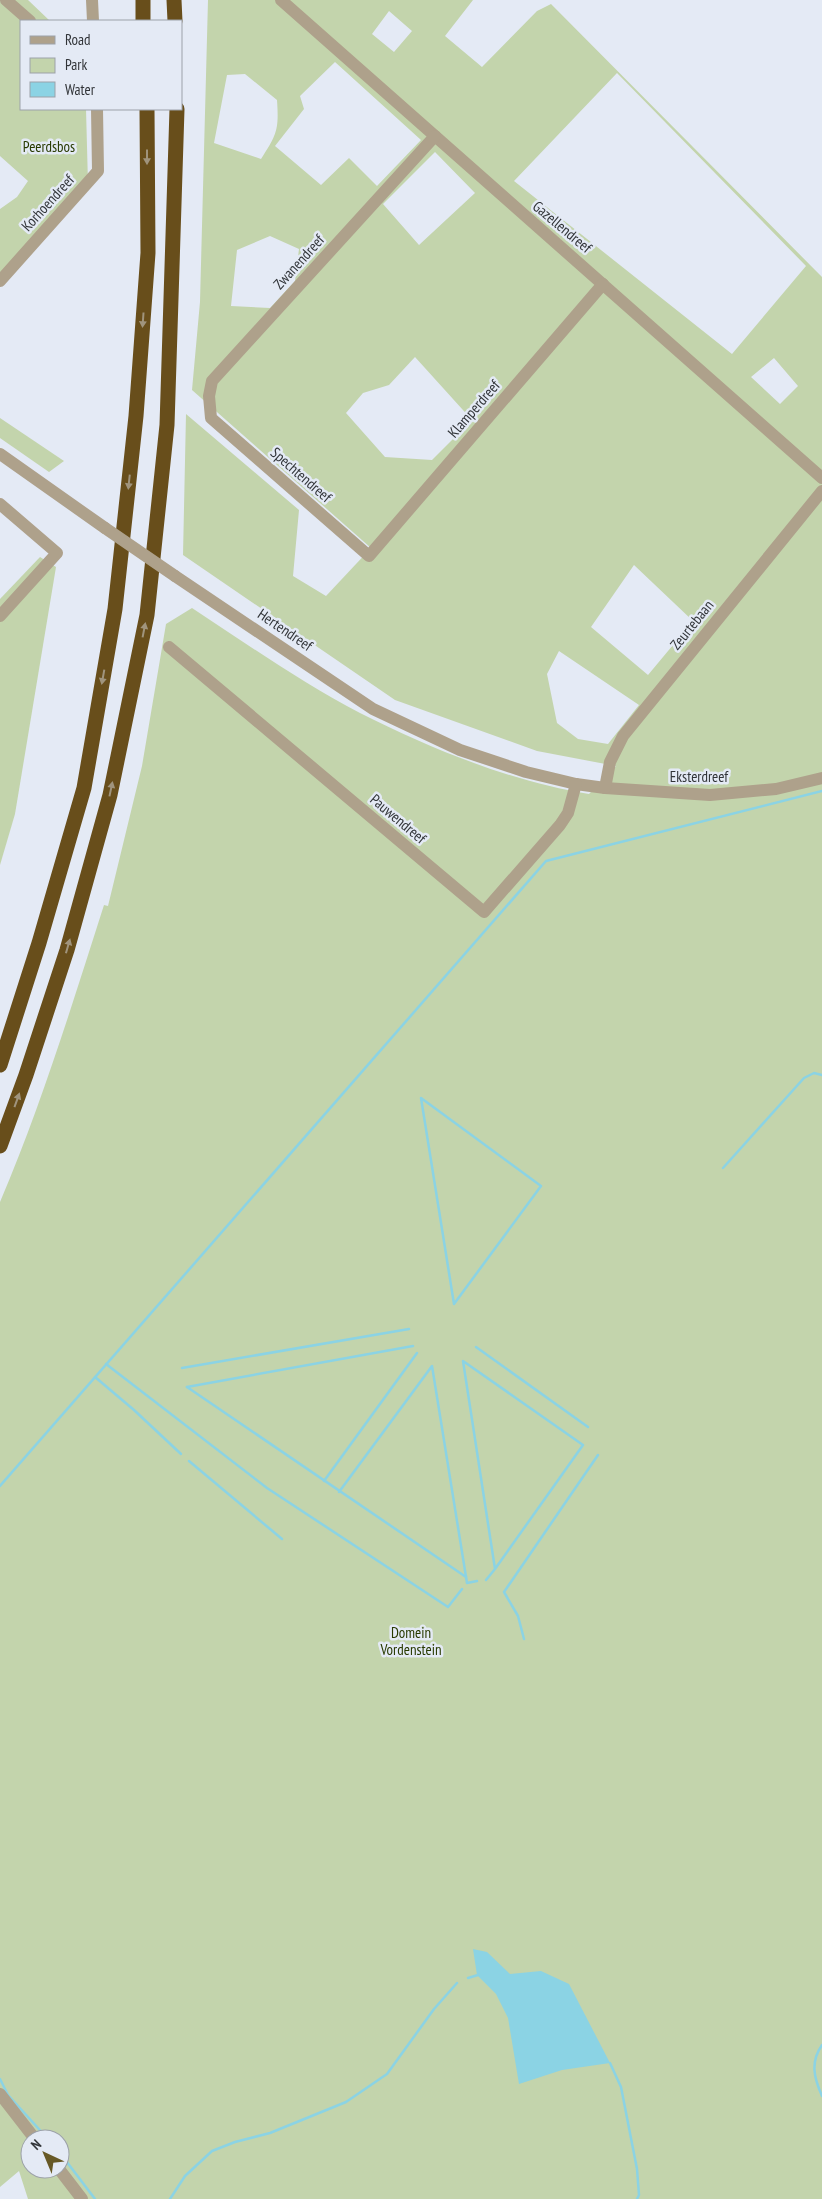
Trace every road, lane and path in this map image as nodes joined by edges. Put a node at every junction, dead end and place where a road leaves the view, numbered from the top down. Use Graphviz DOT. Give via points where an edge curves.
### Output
graph roads {
  1 [pos="6,0"];
  2 [pos="92,0"];
  3 [pos="143,0"];
  4 [pos="174,0"];
  5 [pos="281,0"];
  6 [pos="29,20"];
  7 [pos="93,20"];
  8 [pos="144,20"];
  9 [pos="175,20"];
  10 [pos="98,110"];
  11 [pos="147,110"];
  12 [pos="177,110"];
  13 [pos="434,136"];
  14 [pos="0,281"];
  15 [pos="604,284"];
  16 [pos="210,418"];
  17 [pos="0,454"];
  18 [pos="822,478"];
  19 [pos="822,491"];
  20 [pos="0,504"];
  21 [pos="369,556"];
  22 [pos="0,616"];
  23 [pos="169,647"];
  24 [pos="822,778"];
  25 [pos="576,784"];
  26 [pos="604,788"];
  27 [pos="0,1065"];
  28 [pos="0,1146"];
  29 [pos="0,2094"];
  30 [pos="27,2129"];
  31 [pos="67,2179"];
  32 [pos="82,2199"];
  1 -- 6 [label="street"];
  2 -- 7 [label="street"];
  3 -- 8 [label="highway"];
  4 -- 9 [label="highway"];
  5 -- 13 [label="street, Gazellendreef"];
  10 -- 14 [label="street, Korhoendreef" via="98,171"];
  11 -- 27 [label="highway, one-way" via="148,254 136,416 115,609 84,788"];
  28 -- 12 [label="highway, one-way" via="67,950 103,822 146,615 167,425"];
  13 -- 15 [label="street, Gazellendreef"];
  13 -- 16 [label="street, Zwanendreef" via="212,381"];
  15 -- 18 [label="street, Gazellendreef"];
  15 -- 21 [label="street, Klamperdreef"];
  16 -- 21 [label="street, Spechtendreef"];
  17 -- 25 [label="street, Hertendreef, bridge" via="374,709 460,750 526,772"];
  19 -- 26 [label="street, Zeurtebaan" via="623,736 610,762"];
  20 -- 22 [label="street" via="57,553"];
  23 -- 25 [label="street, Pauwendreef" via="484,912 560,825 568,813"];
  24 -- 26 [label="street, Eksterdreef" via="776,789 710,795"];
  25 -- 26 [label="street, Eksterdreef"];
  29 -- 30 [label="street"];
  31 -- 32 [label="street"];
}
